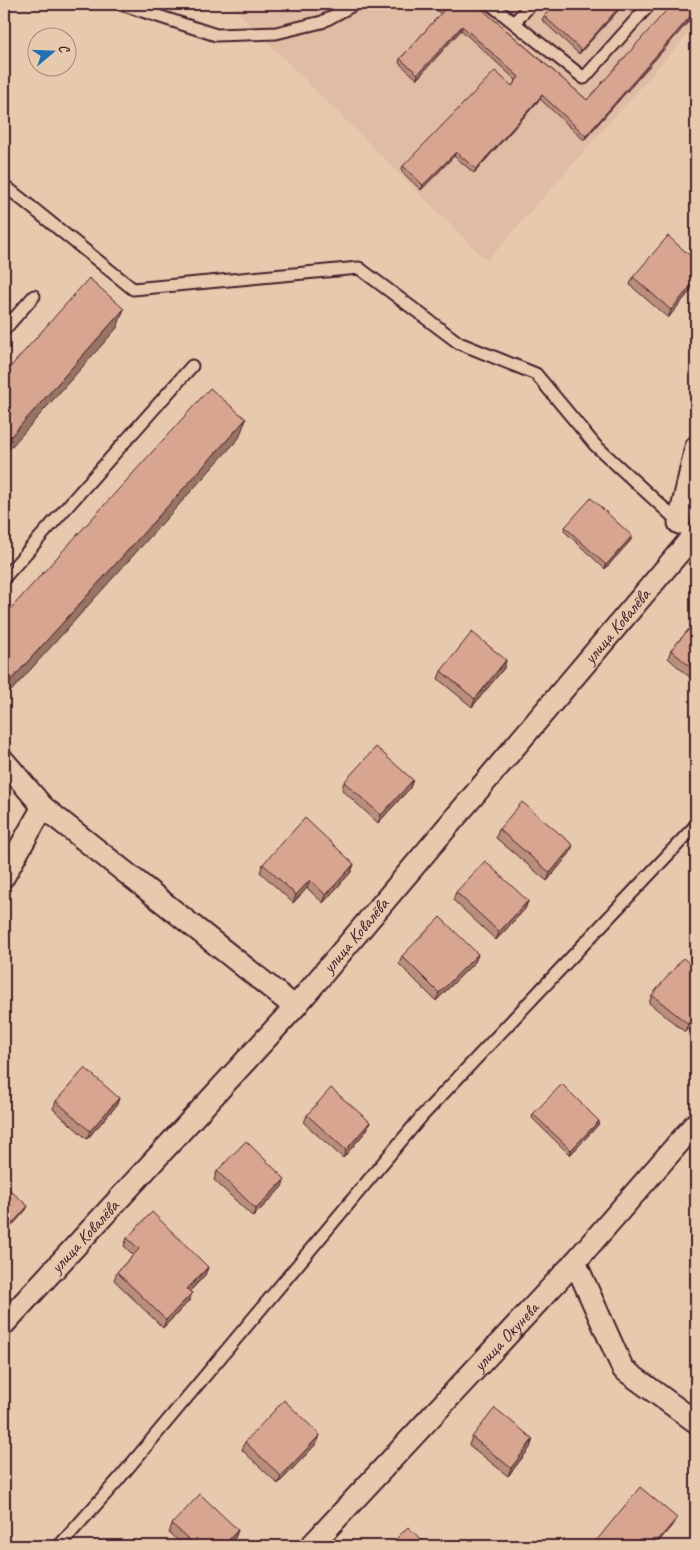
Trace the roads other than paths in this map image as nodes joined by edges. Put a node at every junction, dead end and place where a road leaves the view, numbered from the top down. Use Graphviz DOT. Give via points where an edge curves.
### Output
graph roads {
  1 [pos="121,4"];
  2 [pos="354,4"];
  3 [pos="490,4"];
  4 [pos="531,4"];
  5 [pos="650,4"];
  6 [pos="514,23"];
  7 [pos="4,185"];
  8 [pos="34,296"];
  9 [pos="4,330"];
  10 [pos="192,366"];
  11 [pos="696,447"];
  12 [pos="689,532"];
  13 [pos="4,578"];
  14 [pos="4,761"];
  15 [pos="43,807"];
  16 [pos="696,825"];
  17 [pos="4,876"];
  18 [pos="295,1007"];
  19 [pos="696,1123"];
  20 [pos="575,1262"];
  21 [pos="4,1324"];
  22 [pos="696,1422"];
  23 [pos="58,1546"];
  24 [pos="311,1546"];
  1 -- 2 [label="lane" via="216,35 276,33 322,22"];
  3 -- 6 [label="lane"];
  4 -- 6 [label="lane"];
  5 -- 6 [label="lane" via="584,78"];
  7 -- 12 [label="lane" via="132,289 359,268 459,343 536,374 595,445"];
  8 -- 9 [label="lane"];
  10 -- 13 [label="lane"];
  11 -- 12 [label="street"];
  12 -- 18 [label="street, улица Ковалёва"];
  14 -- 15 [label="street"];
  15 -- 17 [label="street"];
  15 -- 18 [label="street"];
  16 -- 23 [label="lane" via="422,1116 118,1480"];
  18 -- 21 [label="street, улица Ковалёва"];
  19 -- 20 [label="street, улица Окунева"];
  20 -- 22 [label="street" via="623,1369"];
  20 -- 24 [label="street, улица Окунева"];
}
